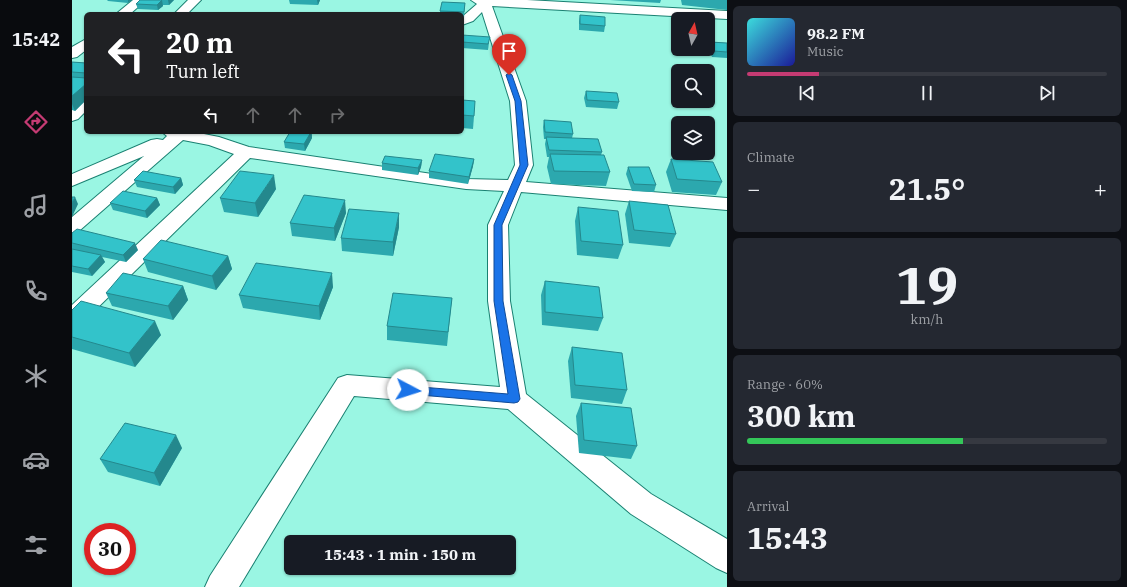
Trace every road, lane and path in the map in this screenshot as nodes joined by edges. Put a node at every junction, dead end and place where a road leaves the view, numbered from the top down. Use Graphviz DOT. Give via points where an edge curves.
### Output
graph roads {
  1 [pos="140,0"];
  2 [pos="195,0"];
  3 [pos="481,1"];
  4 [pos="670,5"];
  5 [pos="125,12"];
  6 [pos="182,12"];
  7 [pos="727,15"];
  8 [pos="464,20"];
  9 [pos="84,45"];
  10 [pos="72,54"];
  11 [pos="84,105"];
  12 [pos="72,116"];
  13 [pos="84,119"];
  14 [pos="176,134"];
  15 [pos="177,134"];
  16 [pos="182,134"];
  17 [pos="246,152"];
  18 [pos="72,181"];
  19 [pos="514,186"];
  20 [pos="727,204"];
  21 [pos="72,227"];
  22 [pos="72,319"];
  23 [pos="514,399"];
  24 [pos="727,557"];
  25 [pos="221,587"];
  1 -- 5 [label="street"];
  2 -- 6 [label="street"];
  3 -- 4 [label="street"];
  3 -- 8 [label="street" via="469,18"];
  3 -- 19 [label="street" via="518,101 524,165"];
  4 -- 7 [label="street"];
  9 -- 10 [label="street"];
  11 -- 12 [label="street"];
  12 -- 13 [label="street"];
  14 -- 18 [label="street"];
  15 -- 21 [label="street"];
  16 -- 17 [label="street"];
  17 -- 19 [label="street" via="466,184"];
  17 -- 22 [label="street"];
  19 -- 20 [label="street"];
  19 -- 23 [label="street" via="498,225 499,301"];
  23 -- 24 [label="street" via="640,504"];
  23 -- 25 [label="street" via="347,385"];
}
